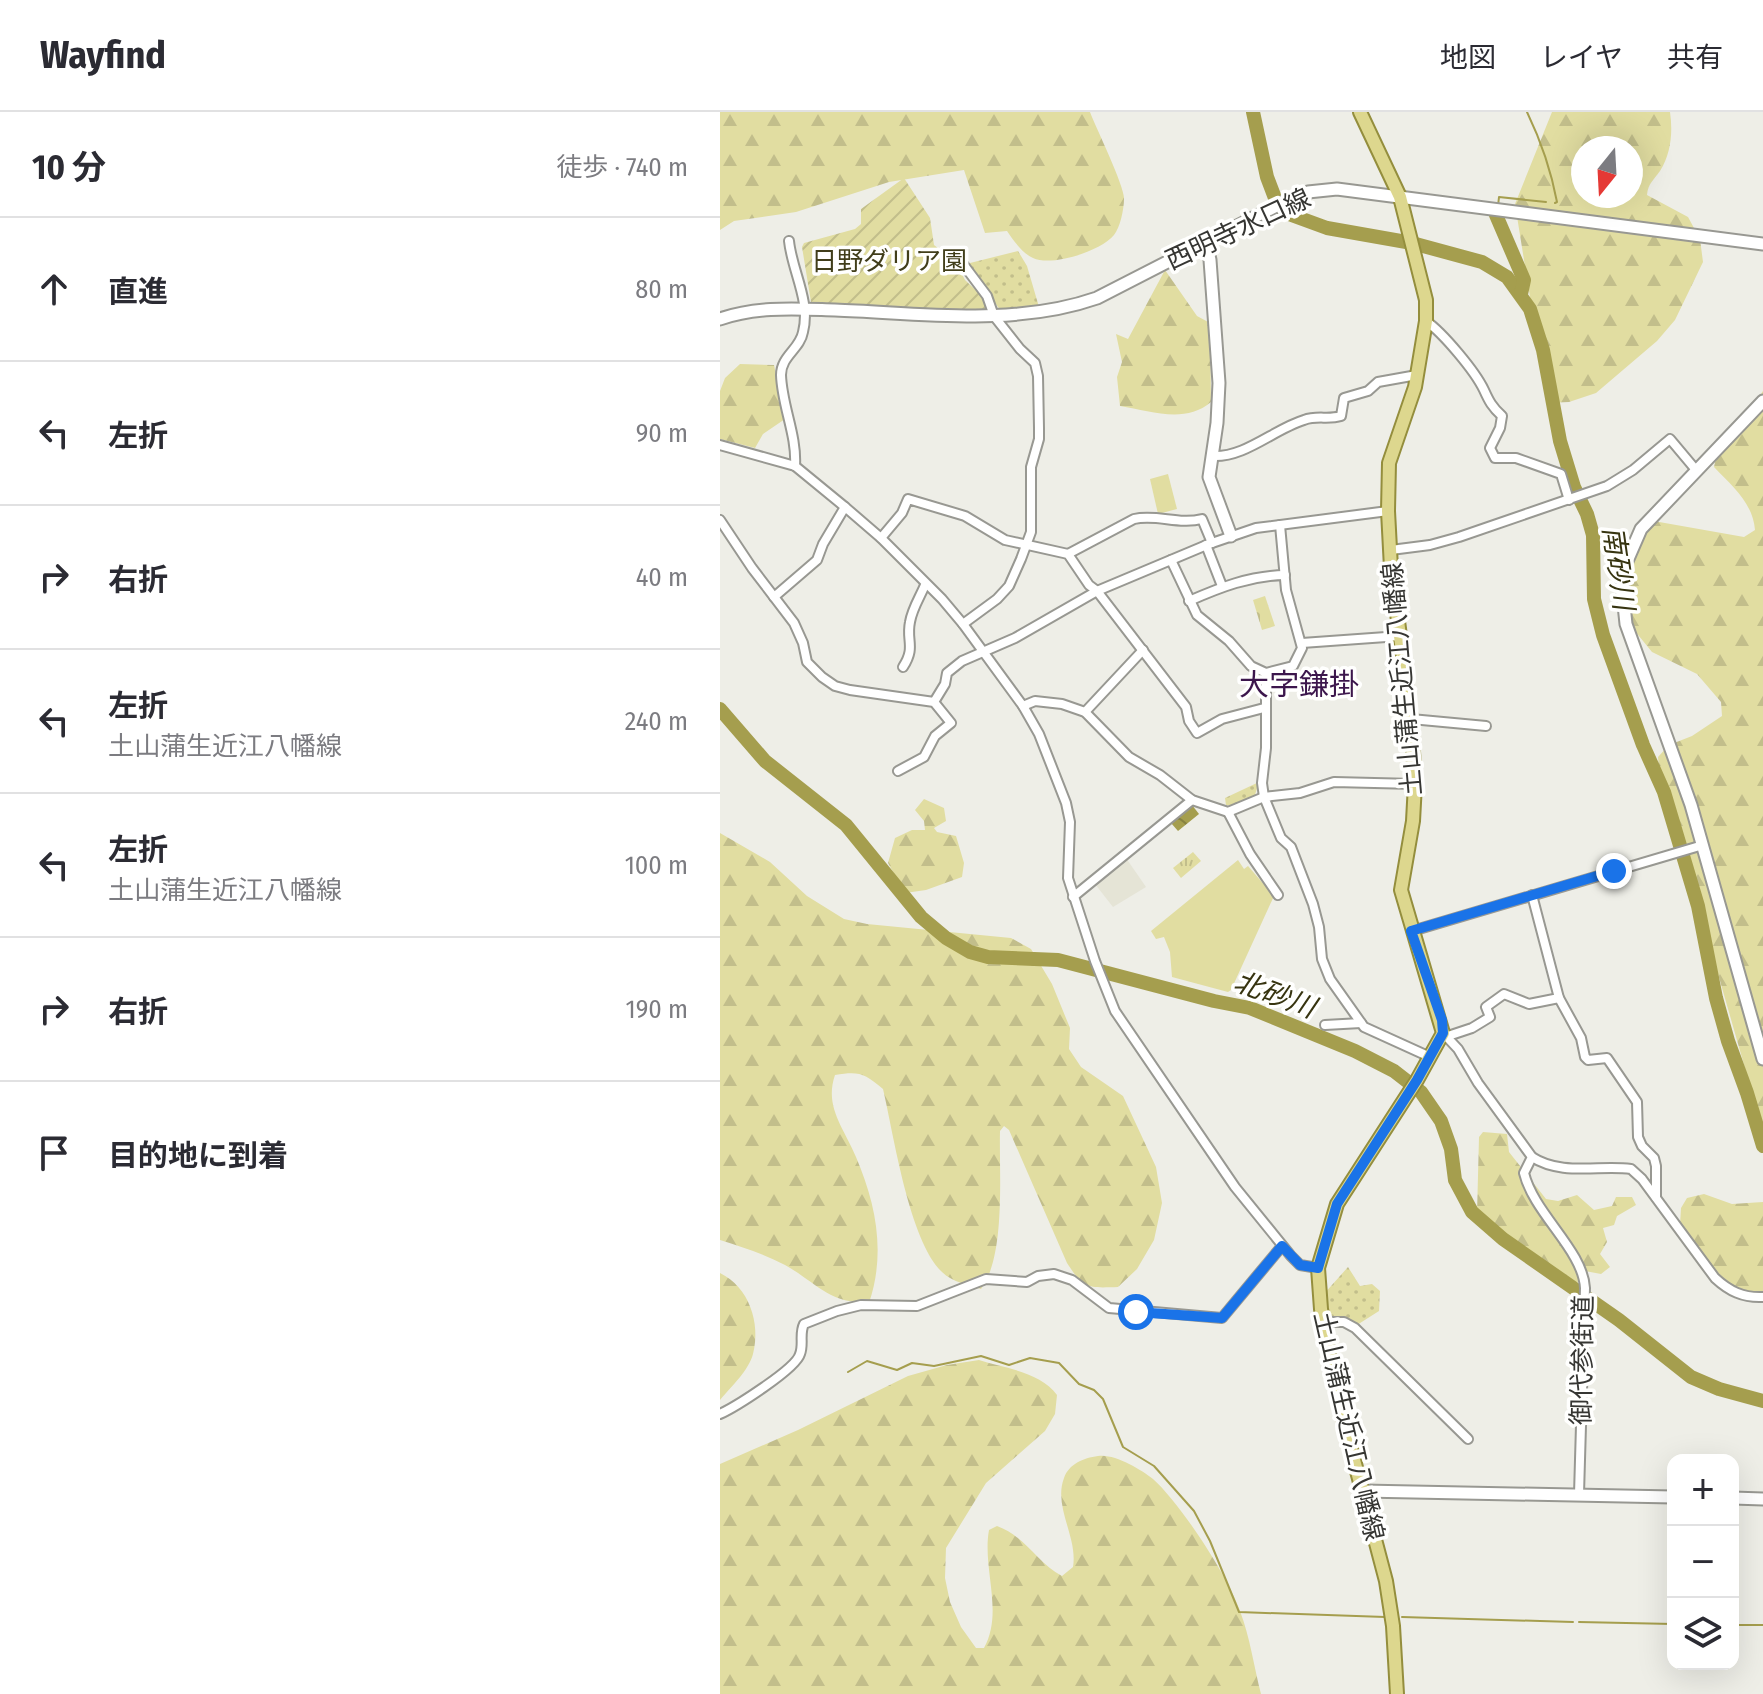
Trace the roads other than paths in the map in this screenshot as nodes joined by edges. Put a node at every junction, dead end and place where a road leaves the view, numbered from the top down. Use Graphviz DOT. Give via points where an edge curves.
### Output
graph roads {
  1 [pos="1360,112"];
  2 [pos="1400,197"];
  3 [pos="789,241"];
  4 [pos="1206,242"];
  5 [pos="1763,244"];
  6 [pos="963,264"];
  7 [pos="805,309"];
  8 [pos="994,316"];
  9 [pos="720,319"];
  10 [pos="1426,321"];
  11 [pos="1417,375"];
  12 [pos="1763,401"];
  13 [pos="720,445"];
  14 [pos="1212,456"];
  15 [pos="795,466"];
  16 [pos="1696,470"];
  17 [pos="1570,499"];
  18 [pos="845,507"];
  19 [pos="1388,511"];
  20 [pos="720,520"];
  21 [pos="1280,525"];
  22 [pos="1231,536"];
  23 [pos="881,538"];
  24 [pos="1209,544"];
  25 [pos="1026,546"];
  26 [pos="1391,550"];
  27 [pos="1068,554"];
  28 [pos="1171,560"];
  29 [pos="1285,575"];
  30 [pos="925,585"];
  31 [pos="1222,586"];
  32 [pos="1097,591"];
  33 [pos="774,597"];
  34 [pos="1189,601"];
  35 [pos="963,624"];
  36 [pos="1400,636"];
  37 [pos="1302,643"];
  38 [pos="1143,650"];
  39 [pos="983,652"];
  40 [pos="903,667"];
  41 [pos="1266,673"];
  42 [pos="934,702"];
  43 [pos="1023,706"];
  44 [pos="1264,708"];
  45 [pos="1085,712"];
  46 [pos="1411,719"];
  47 [pos="1486,726"];
  48 [pos="898,771"];
  49 [pos="1415,784"];
  50 [pos="1264,797"];
  51 [pos="1192,800"];
  52 [pos="1228,812"];
  53 [pos="1703,845"];
  54 [pos="1278,895"];
  55 [pos="1532,895"];
  56 [pos="1073,897"];
  57 [pos="1411,931"];
  58 [pos="1559,998"];
  59 [pos="1361,1023"];
  60 [pos="1325,1025"];
  61 [pos="1446,1035"];
  62 [pos="1430,1057"];
  63 [pos="1763,1059"];
  64 [pos="1532,1157"];
  65 [pos="1656,1197"];
  66 [pos="1282,1246"];
  67 [pos="1318,1268"];
  68 [pos="1763,1297"];
  69 [pos="1324,1322"];
  70 [pos="720,1414"];
  71 [pos="1468,1439"];
  72 [pos="1363,1491"];
  73 [pos="1579,1494"];
  74 [pos="1667,1497"];
  75 [pos="1739,1498"];
  76 [pos="1763,1499"];
  77 [pos="1397,1694"];
  1 -- 2 [label="main road, 土山蒲生近江八幡線"];
  2 -- 4 [label="street, 西明寺水口線" via="1337,189 1308,192"];
  2 -- 5 [label="street, 西明寺水口線"];
  2 -- 10 [label="main road, 土山蒲生近江八幡線" via="1426,300"];
  3 -- 7 [label="street"];
  4 -- 8 [label="street, 西明寺水口線" via="1069,308"];
  4 -- 14 [label="street" via="1218,370"];
  6 -- 8 [label="street" via="987,296"];
  7 -- 8 [label="street, 西明寺水口線"];
  7 -- 9 [label="street, 西明寺水口線" via="762,309"];
  7 -- 15 [label="street" via="800,341 781,372"];
  8 -- 25 [label="street" via="1035,363 1038,376 1039,439 1031,467 1031,532"];
  10 -- 11 [label="main road, 土山蒲生近江八幡線"];
  10 -- 17 [label="street" via="1454,347 1502,416 1490,448 1495,458 1516,458 1561,474"];
  11 -- 14 [label="street" via="1378,382 1344,398 1336,418 1304,419 1263,441"];
  11 -- 19 [label="main road, 土山蒲生近江八幡線" via="1390,455"];
  12 -- 16 [label="street"];
  13 -- 15 [label="street"];
  14 -- 22 [label="street" via="1211,487"];
  15 -- 18 [label="street"];
  16 -- 17 [label="street" via="1670,439 1607,486"];
  16 -- 53 [label="street" via="1641,529 1622,586 1626,624"];
  17 -- 26 [label="street" via="1459,537"];
  18 -- 23 [label="street"];
  18 -- 33 [label="street" via="817,560"];
  19 -- 21 [label="street"];
  19 -- 26 [label="main road, 土山蒲生近江八幡線"];
  20 -- 33 [label="street"];
  21 -- 22 [label="street"];
  21 -- 29 [label="street"];
  22 -- 24 [label="street"];
  23 -- 25 [label="street" via="908,499 965,516"];
  23 -- 30 [label="street"];
  24 -- 27 [label="street" via="1202,519 1181,523 1144,517"];
  24 -- 28 [label="street"];
  24 -- 31 [label="street"];
  25 -- 27 [label="street"];
  25 -- 35 [label="street" via="1009,586"];
  26 -- 36 [label="main road, 土山蒲生近江八幡線"];
  27 -- 32 [label="street"];
  28 -- 32 [label="street"];
  28 -- 34 [label="street"];
  29 -- 31 [label="street" via="1260,575"];
  29 -- 37 [label="street"];
  30 -- 35 [label="street"];
  30 -- 40 [label="street" via="911,618 912,650"];
  31 -- 34 [label="street"];
  32 -- 38 [label="street"];
  32 -- 39 [label="street"];
  33 -- 42 [label="street" via="794,623 807,662 835,686"];
  34 -- 41 [label="street" via="1247,663"];
  35 -- 39 [label="street"];
  36 -- 37 [label="street"];
  36 -- 46 [label="main road, 土山蒲生近江八幡線"];
  37 -- 41 [label="street" via="1293,666"];
  38 -- 44 [label="street" via="1186,707 1197,733 1222,719"];
  38 -- 45 [label="street"];
  39 -- 42 [label="street" via="947,673"];
  39 -- 43 [label="street"];
  41 -- 44 [label="street"];
  42 -- 48 [label="street" via="951,723 935,736 924,757"];
  43 -- 45 [label="street" via="1035,701"];
  43 -- 56 [label="street" via="1066,803"];
  44 -- 50 [label="street"];
  45 -- 51 [label="street" via="1129,757"];
  46 -- 47 [label="street"];
  46 -- 49 [label="main road, 土山蒲生近江八幡線"];
  49 -- 50 [label="street" via="1343,781"];
  49 -- 57 [label="main road, 土山蒲生近江八幡線" via="1401,890"];
  50 -- 52 [label="street"];
  50 -- 59 [label="street" via="1313,904 1330,979"];
  51 -- 52 [label="street"];
  51 -- 56 [label="street"];
  52 -- 54 [label="street"];
  53 -- 55 [label="street"];
  53 -- 63 [label="street"];
  55 -- 57 [label="street"];
  55 -- 58 [label="street"];
  56 -- 66 [label="street" via="1115,1011 1235,1187"];
  57 -- 61 [label="main road, 土山蒲生近江八幡線"];
  58 -- 61 [label="street" via="1529,1004 1504,994 1486,1007 1490,1017"];
  58 -- 65 [label="street" via="1581,1038 1585,1057 1607,1058 1634,1095 1638,1137 1656,1166"];
  59 -- 60 [label="street"];
  59 -- 62 [label="street"];
  61 -- 62 [label="main road, 土山蒲生近江八幡線"];
  61 -- 64 [label="street"];
  62 -- 67 [label="main road, 土山蒲生近江八幡線" via="1337,1204"];
  64 -- 65 [label="street" via="1577,1169 1631,1169"];
  64 -- 73 [label="street, 御代参街道" via="1524,1173 1531,1193 1582,1271 1585,1288"];
  65 -- 68 [label="street" via="1715,1278 1742,1296"];
  66 -- 67 [label="street" via="1300,1265"];
  66 -- 70 [label="street" via="1222,1318 1109,1308 1072,1280 1054,1274 1027,1282 986,1279 917,1306 861,1305 837,1311 804,1324 796,1361"];
  67 -- 69 [label="main road, 土山蒲生近江八幡線"];
  69 -- 71 [label="street" via="1355,1328"];
  69 -- 72 [label="main road, 土山蒲生近江八幡線" via="1335,1388"];
  72 -- 73 [label="street"];
  72 -- 77 [label="main road, 土山蒲生近江八幡線" via="1386,1581"];
  73 -- 74 [label="street"];
  75 -- 76 [label="street"];
}
